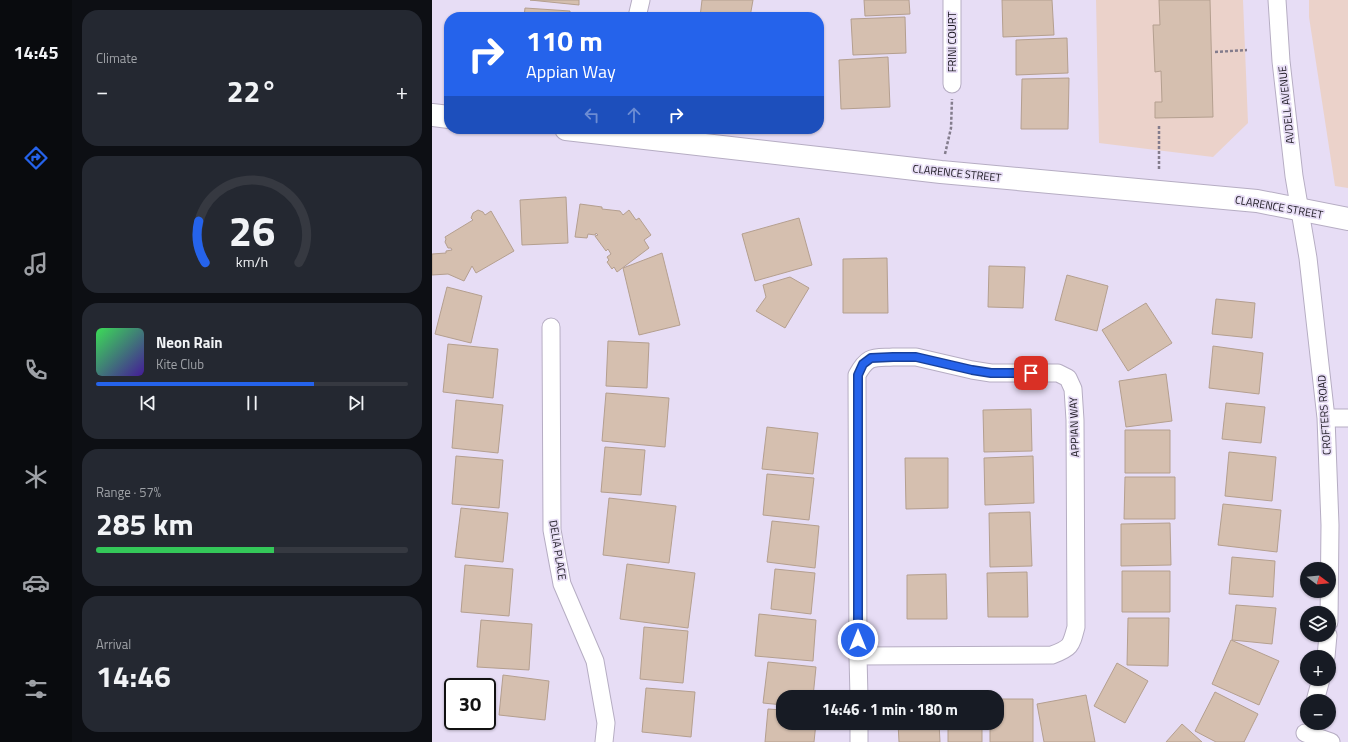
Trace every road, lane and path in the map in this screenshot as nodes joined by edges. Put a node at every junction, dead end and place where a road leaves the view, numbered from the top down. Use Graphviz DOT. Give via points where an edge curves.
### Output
graph roads {
  1 [pos="641,0"];
  2 [pos="952,0"];
  3 [pos="1277,0"];
  4 [pos="638,12"];
  5 [pos="1246,50"];
  6 [pos="1215,52"];
  7 [pos="952,84"];
  8 [pos="432,115"];
  9 [pos="444,116"];
  10 [pos="1159,126"];
  11 [pos="610,134"];
  12 [pos="1159,170"];
  13 [pos="941,172"];
  14 [pos="1300,210"];
  15 [pos="1348,219"];
  16 [pos="551,327"];
  17 [pos="1326,418"];
  18 [pos="1348,418"];
  19 [pos="1329,606"];
  20 [pos="858,656"];
  21 [pos="859,690"];
  22 [pos="859,730"];
  23 [pos="1304,733"];
  24 [pos="604,742"];
  25 [pos="859,742"];
  26 [pos="1331,742"];
  1 -- 4 [label="street"];
  2 -- 7 [label="street, FRINI COURT"];
  3 -- 14 [label="street, AVDELL AVENUE" via="1282,69"];
  5 -- 6 [label="path"];
  7 -- 13 [label="path" via="951,128"];
  8 -- 9 [label="street"];
  10 -- 12 [label="path"];
  11 -- 13 [label="street, CLARENCE STREET"];
  13 -- 14 [label="street, CLARENCE STREET" via="1257,201"];
  14 -- 15 [label="street, CLARENCE STREET"];
  14 -- 17 [label="street, CROFTERS ROAD"];
  16 -- 24 [label="street, DELIA PLACE" via="552,530 562,584 595,660 606,723"];
  17 -- 18 [label="street"];
  17 -- 19 [label="street, CROFTERS ROAD" via="1330,525"];
  20 -- 20 [label="street, APPIAN WAY" via="1052,655 1066,650 1076,627 1073,388 1068,378 1058,373 991,373 916,357 871,358 863,364 858,375"];
  20 -- 21 [label="street, APPIAN WAY"];
  22 -- 25 [label="street"];
  23 -- 26 [label="street"];
}
